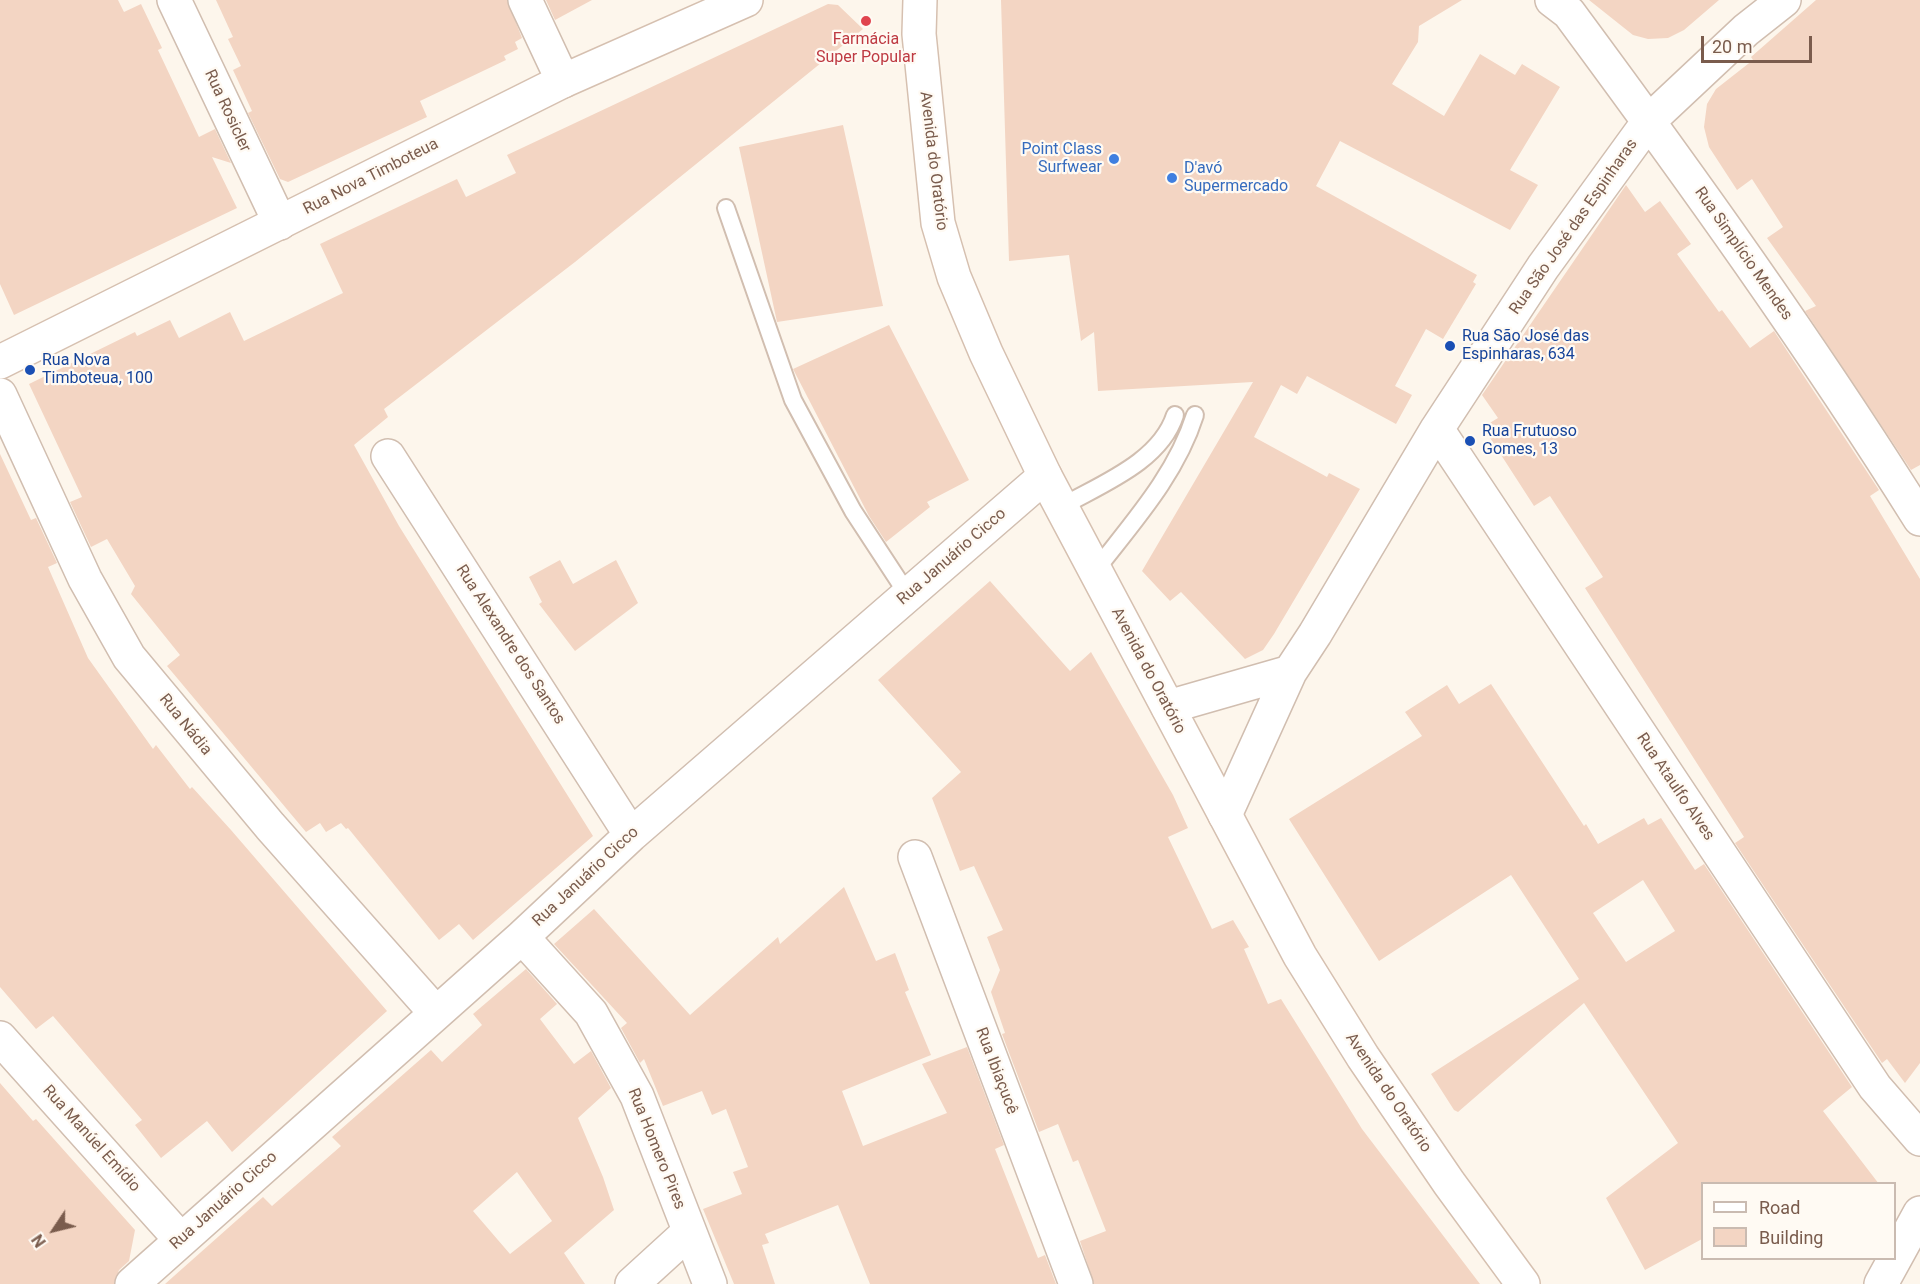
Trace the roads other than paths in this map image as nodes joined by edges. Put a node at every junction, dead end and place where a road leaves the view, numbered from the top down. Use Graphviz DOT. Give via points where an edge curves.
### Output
graph roads {
  1 [pos="174,0"];
  2 [pos="525,0"];
  3 [pos="746,0"];
  4 [pos="920,0"];
  5 [pos="1552,0"];
  6 [pos="1784,0"];
  7 [pos="562,81"];
  8 [pos="1649,121"];
  9 [pos="726,208"];
  10 [pos="280,223"];
  11 [pos="0,362"];
  12 [pos="0,395"];
  13 [pos="1175,415"];
  14 [pos="1195,415"];
  15 [pos="1437,429"];
  16 [pos="388,456"];
  17 [pos="1045,476"];
  18 [pos="1061,507"];
  19 [pos="1920,519"];
  20 [pos="1095,571"];
  21 [pos="908,595"];
  22 [pos="1290,672"];
  23 [pos="1168,707"];
  24 [pos="1226,815"];
  25 [pos="631,834"];
  26 [pos="915,857"];
  27 [pos="522,937"];
  28 [pos="435,1012"];
  29 [pos="0,1038"];
  30 [pos="1920,1139"];
  31 [pos="1920,1213"];
  32 [pos="689,1232"];
  33 [pos="181,1240"];
  34 [pos="1896,1257"];
  35 [pos="1894,1260"];
  36 [pos="132,1284"];
  37 [pos="632,1284"];
  38 [pos="710,1284"];
  39 [pos="1076,1284"];
  40 [pos="1523,1284"];
  41 [pos="1881,1284"];
  1 -- 10 [label="street, Rua Rosicler"];
  2 -- 7 [label="street"];
  3 -- 7 [label="street, Rua Nova Timboteua"];
  4 -- 17 [label="street, Avenida do Oratório" via="919,34 938,224 954,277"];
  5 -- 8 [label="street, Rua Simplício Mendes" via="1569,13"];
  6 -- 8 [label="street, Rua São José das Espinharas" via="1746,30"];
  7 -- 10 [label="street, Rua Nova Timboteua"];
  8 -- 15 [label="street, Rua São José das Espinharas" via="1543,267"];
  8 -- 19 [label="street, Rua Simplício Mendes" via="1844,396"];
  9 -- 21 [label="lane" via="794,400 853,511"];
  10 -- 11 [label="street, Rua Nova Timboteua"];
  12 -- 28 [label="street, Rua Nádia" via="85,579 129,657 270,826"];
  13 -- 18 [label="lane" via="1170,431 1152,452"];
  14 -- 20 [label="lane" via="1187,441 1170,471"];
  15 -- 22 [label="street, Rua São José das Espinharas"];
  15 -- 30 [label="street, Rua Ataulfo Alves" via="1875,1087"];
  16 -- 25 [label="street, Rua Alexandre dos Santos"];
  17 -- 18 [label="street, Avenida do Oratório"];
  17 -- 21 [label="street, Rua Januário Cicco"];
  18 -- 20 [label="street, Avenida do Oratório"];
  20 -- 23 [label="street, Avenida do Oratório"];
  21 -- 25 [label="street, Rua Januário Cicco"];
  22 -- 23 [label="street"];
  22 -- 24 [label="street, Rua São José das Espinharas"];
  23 -- 24 [label="street, Avenida do Oratório"];
  24 -- 40 [label="street, Avenida do Oratório" via="1300,956 1363,1057"];
  25 -- 27 [label="street, Rua Januário Cicco"];
  26 -- 39 [label="street, Rua Ibiaçucê"];
  27 -- 28 [label="street, Rua Januário Cicco"];
  27 -- 32 [label="street, Rua Homero Pires" via="591,1013 637,1096"];
  28 -- 33 [label="street, Rua Januário Cicco"];
  29 -- 33 [label="street, Rua Manúel Emídio"];
  31 -- 34 [label="street"];
  32 -- 37 [label="street"];
  32 -- 38 [label="street, Rua Homero Pires"];
  33 -- 36 [label="street, Rua Januário Cicco"];
  35 -- 41 [label="street"];
}
